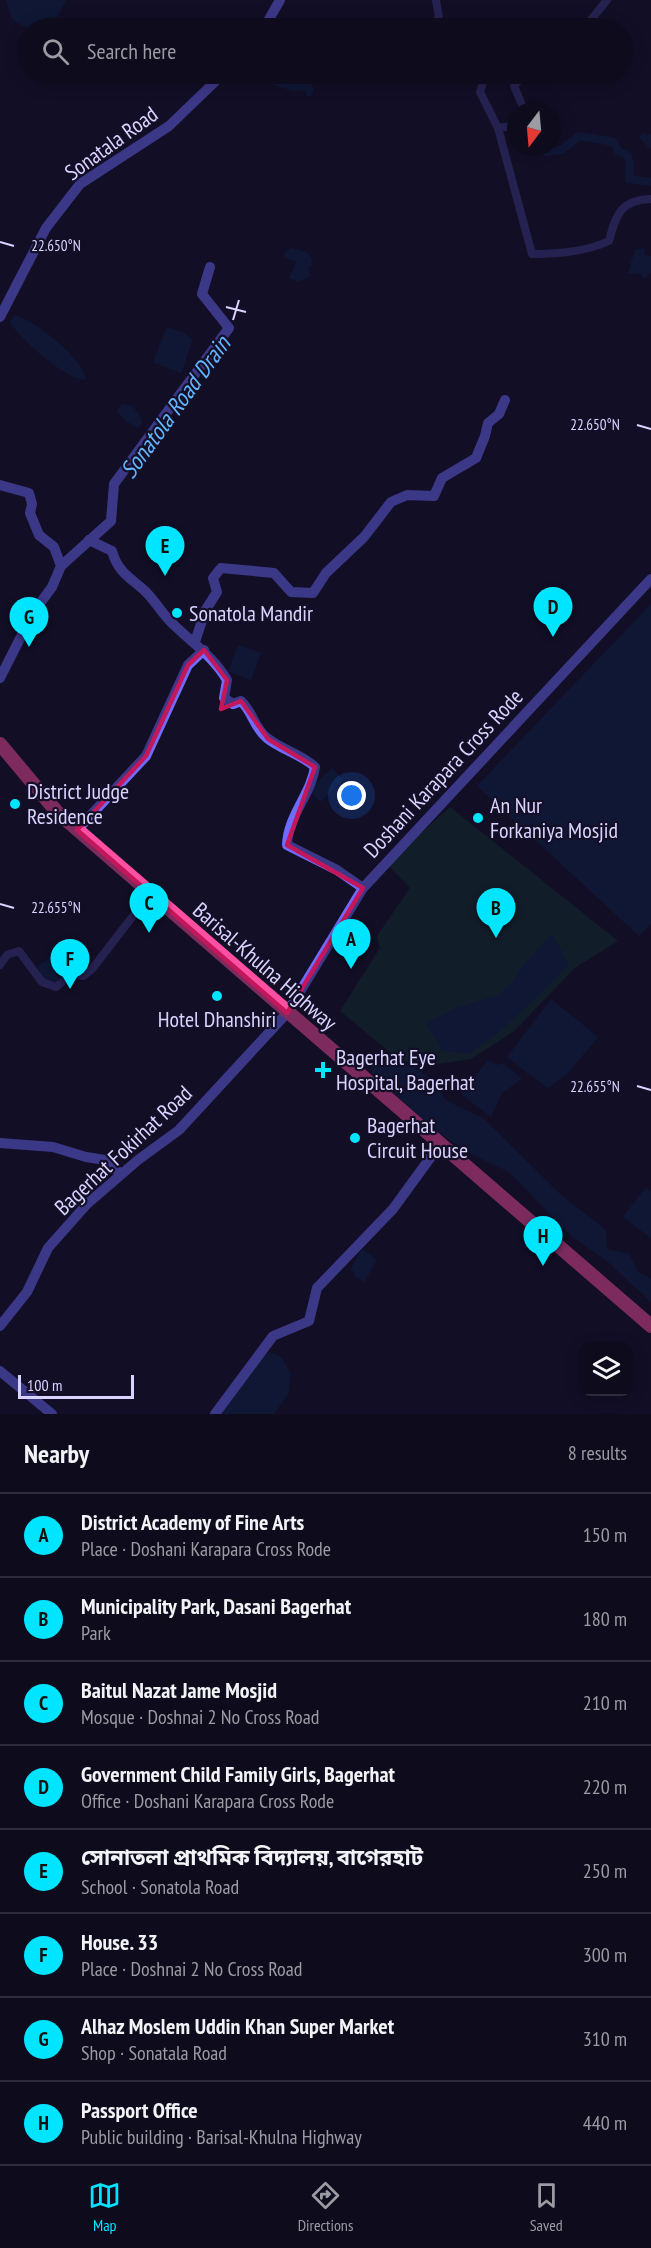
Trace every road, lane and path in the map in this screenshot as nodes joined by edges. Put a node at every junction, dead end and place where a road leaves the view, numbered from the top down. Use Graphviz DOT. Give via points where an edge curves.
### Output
graph roads {
  1 [pos="280,0"];
  2 [pos="436,0"];
  3 [pos="607,0"];
  4 [pos="270,18"];
  5 [pos="439,18"];
  6 [pos="592,18"];
  7 [pos="213,84"];
  8 [pos="483,84"];
  9 [pos="516,84"];
  10 [pos="521,102"];
  11 [pos="507,127"];
  12 [pos="498,128"];
  13 [pos="651,199"];
  14 [pos="210,267"];
  15 [pos="0,317"];
  16 [pos="505,399"];
  17 [pos="0,484"];
  18 [pos="89,540"];
  19 [pos="61,566"];
  20 [pos="651,579"];
  21 [pos="195,642"];
  22 [pos="204,650"];
  23 [pos="0,678"];
  24 [pos="0,744"];
  25 [pos="77,830"];
  26 [pos="363,888"];
  27 [pos="150,894"];
  28 [pos="0,965"];
  29 [pos="286,1013"];
  30 [pos="0,1143"];
  31 [pos="441,1143"];
  32 [pos="121,1174"];
  33 [pos="0,1326"];
  34 [pos="651,1326"];
  35 [pos="0,1371"];
  36 [pos="52,1414"];
  37 [pos="215,1414"];
  1 -- 4 [label="street"];
  2 -- 5 [label="street"];
  3 -- 6 [label="street"];
  7 -- 15 [label="street, Sonatala Road" via="169,126 80,184 46,228"];
  8 -- 12 [label="street" via="480,92"];
  9 -- 10 [label="street"];
  11 -- 12 [label="street"];
  12 -- 13 [label="street" via="532,254 555,254 609,241 621,209 634,200"];
  14 -- 18 [label="street" via="202,294 229,328 114,484 111,521"];
  16 -- 21 [label="street" via="499,414 488,423 476,458 442,478 434,496 407,495 391,502 364,537 326,573 314,593 291,592 274,573 221,568 213,578 217,592 205,611"];
  17 -- 19 [label="street" via="29,493 30,513 39,535 54,547"];
  18 -- 19 [label="street"];
  18 -- 21 [label="street" via="112,551 116,566"];
  19 -- 23 [label="street"];
  20 -- 26 [label="street, Doshani Karapara Cross Rode"];
  21 -- 22 [label="street"];
  22 -- 25 [label="street" via="188,665 146,756"];
  22 -- 26 [label="street" via="227,680 224,698 233,704 241,701 253,713 254,724 268,738 315,767 314,781 300,801 287,833 287,845"];
  24 -- 25 [label="highway, Barisal-Khulna Highway" via="57,813"];
  25 -- 27 [label="highway, Barisal-Khulna Highway"];
  26 -- 29 [label="street, Doshani Karapara Cross Rode"];
  27 -- 28 [label="street" via="83,976 72,974 56,987 48,985 19,951 7,955"];
  27 -- 29 [label="highway, Barisal-Khulna Highway"];
  29 -- 31 [label="highway, Barisal-Khulna Highway"];
  29 -- 32 [label="street, Bagerhat Fokirhat Road" via="179,1130"];
  30 -- 32 [label="street" via="53,1147 105,1160"];
  31 -- 34 [label="highway, Barisal-Khulna Highway"];
  31 -- 37 [label="street" via="393,1209 317,1288 309,1321 273,1336"];
  32 -- 33 [label="street, Bagerhat Fokirhat Road" via="87,1204 48,1248 27,1292"];
  35 -- 36 [label="street"];
}
